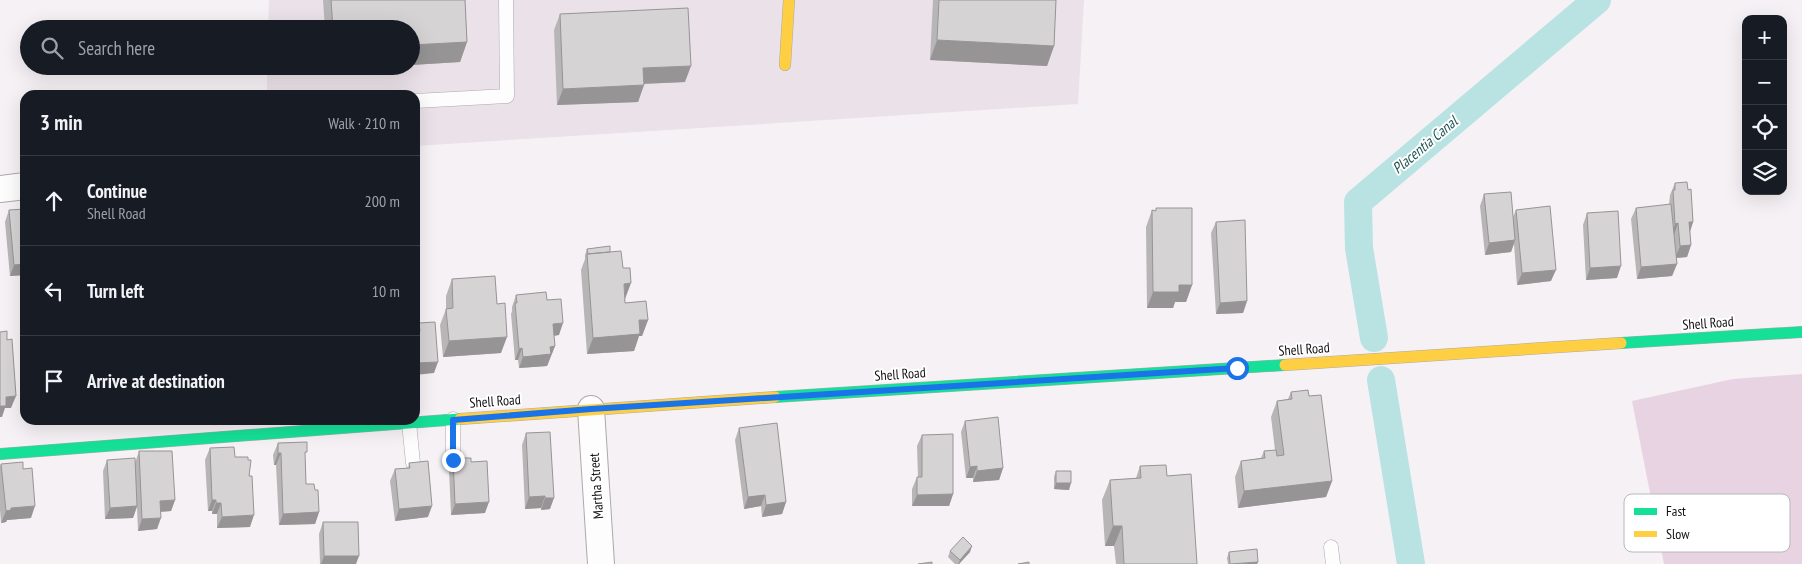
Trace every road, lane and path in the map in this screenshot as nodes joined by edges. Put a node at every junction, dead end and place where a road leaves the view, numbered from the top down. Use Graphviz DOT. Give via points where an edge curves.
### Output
graph roads {
  1 [pos="506,0"];
  2 [pos="789,0"];
  3 [pos="785,65"];
  4 [pos="420,101"];
  5 [pos="20,187"];
  6 [pos="0,189"];
  7 [pos="1802,332"];
  8 [pos="591,409"];
  9 [pos="453,420"];
  10 [pos="420,422"];
  11 [pos="383,425"];
  12 [pos="409,425"];
  13 [pos="0,454"];
  14 [pos="453,460"];
  15 [pos="414,463"];
  16 [pos="1331,547"];
  17 [pos="601,564"];
  18 [pos="1333,564"];
  1 -- 4 [label="lane" via="507,96"];
  2 -- 3 [label="street"];
  5 -- 6 [label="street"];
  7 -- 8 [label="street, Shell Road"];
  8 -- 9 [label="street, Shell Road"];
  8 -- 17 [label="street, Martha Street"];
  9 -- 10 [label="street, Shell Road"];
  9 -- 14 [label="lane"];
  11 -- 13 [label="street, Shell Road"];
  12 -- 15 [label="lane"];
  16 -- 18 [label="lane"];
}
